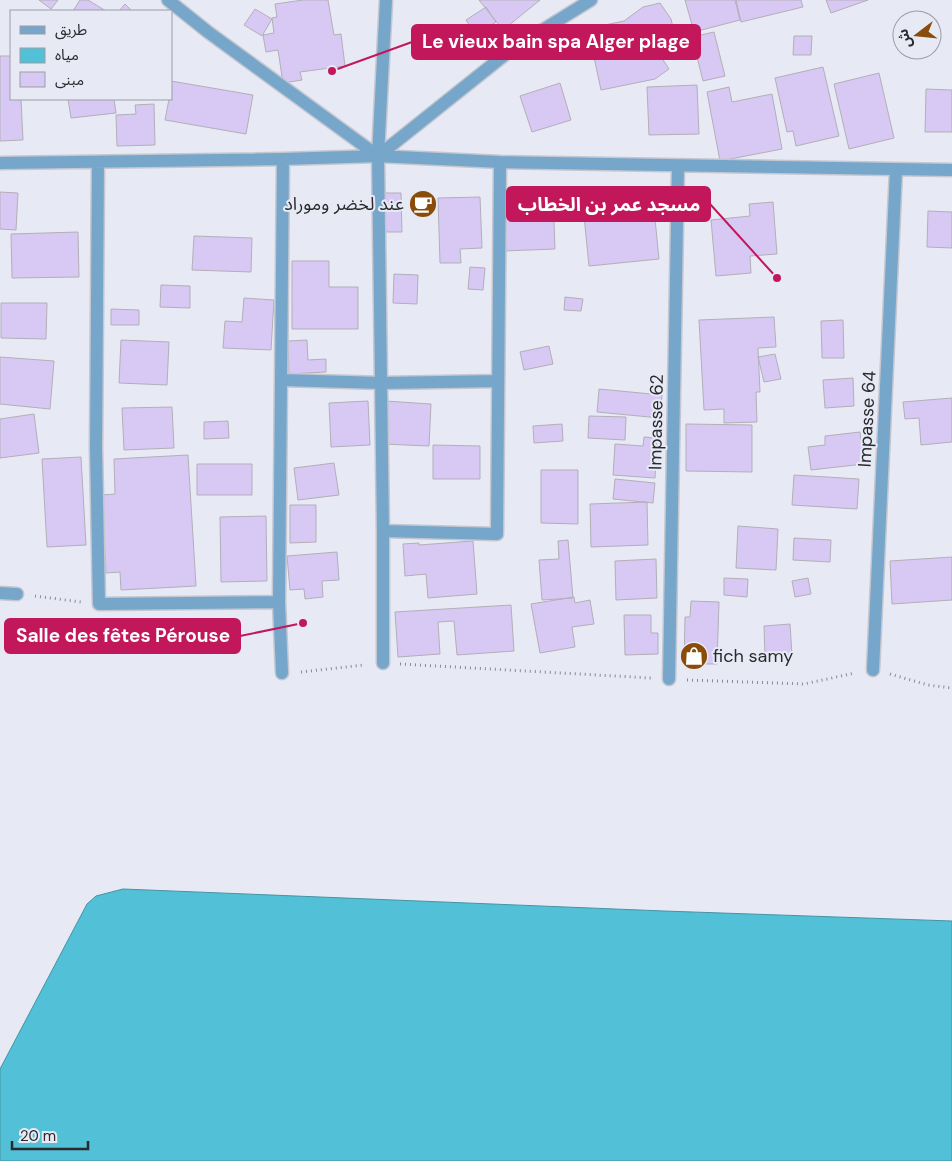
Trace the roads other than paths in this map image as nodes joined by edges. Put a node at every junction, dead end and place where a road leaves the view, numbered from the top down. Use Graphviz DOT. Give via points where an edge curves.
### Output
graph roads {
  1 [pos="168,0"];
  2 [pos="386,0"];
  3 [pos="591,0"];
  4 [pos="378,156"];
  5 [pos="283,159"];
  6 [pos="98,162"];
  7 [pos="500,162"];
  8 [pos="0,163"];
  9 [pos="678,166"];
  10 [pos="896,170"];
  11 [pos="952,170"];
  12 [pos="282,380"];
  13 [pos="498,381"];
  14 [pos="381,384"];
  15 [pos="383,531"];
  16 [pos="0,593"];
  17 [pos="18,594"];
  18 [pos="279,602"];
  19 [pos="383,663"];
  20 [pos="873,670"];
  21 [pos="282,674"];
  22 [pos="669,679"];
  1 -- 4 [label="street"];
  2 -- 4 [label="street"];
  3 -- 4 [label="street" via="512,49"];
  4 -- 5 [label="street"];
  4 -- 7 [label="street"];
  4 -- 14 [label="street"];
  5 -- 6 [label="street"];
  5 -- 12 [label="street"];
  6 -- 8 [label="street"];
  6 -- 18 [label="street" via="96,448 99,604"];
  7 -- 9 [label="street"];
  7 -- 13 [label="street"];
  9 -- 10 [label="street"];
  9 -- 22 [label="street, Impasse 62"];
  10 -- 11 [label="street"];
  10 -- 20 [label="street, Impasse 64"];
  12 -- 14 [label="street"];
  12 -- 18 [label="street"];
  13 -- 14 [label="street"];
  13 -- 15 [label="street" via="497,534"];
  14 -- 15 [label="street"];
  15 -- 19 [label="street"];
  16 -- 17 [label="street"];
  18 -- 21 [label="street"];
}
